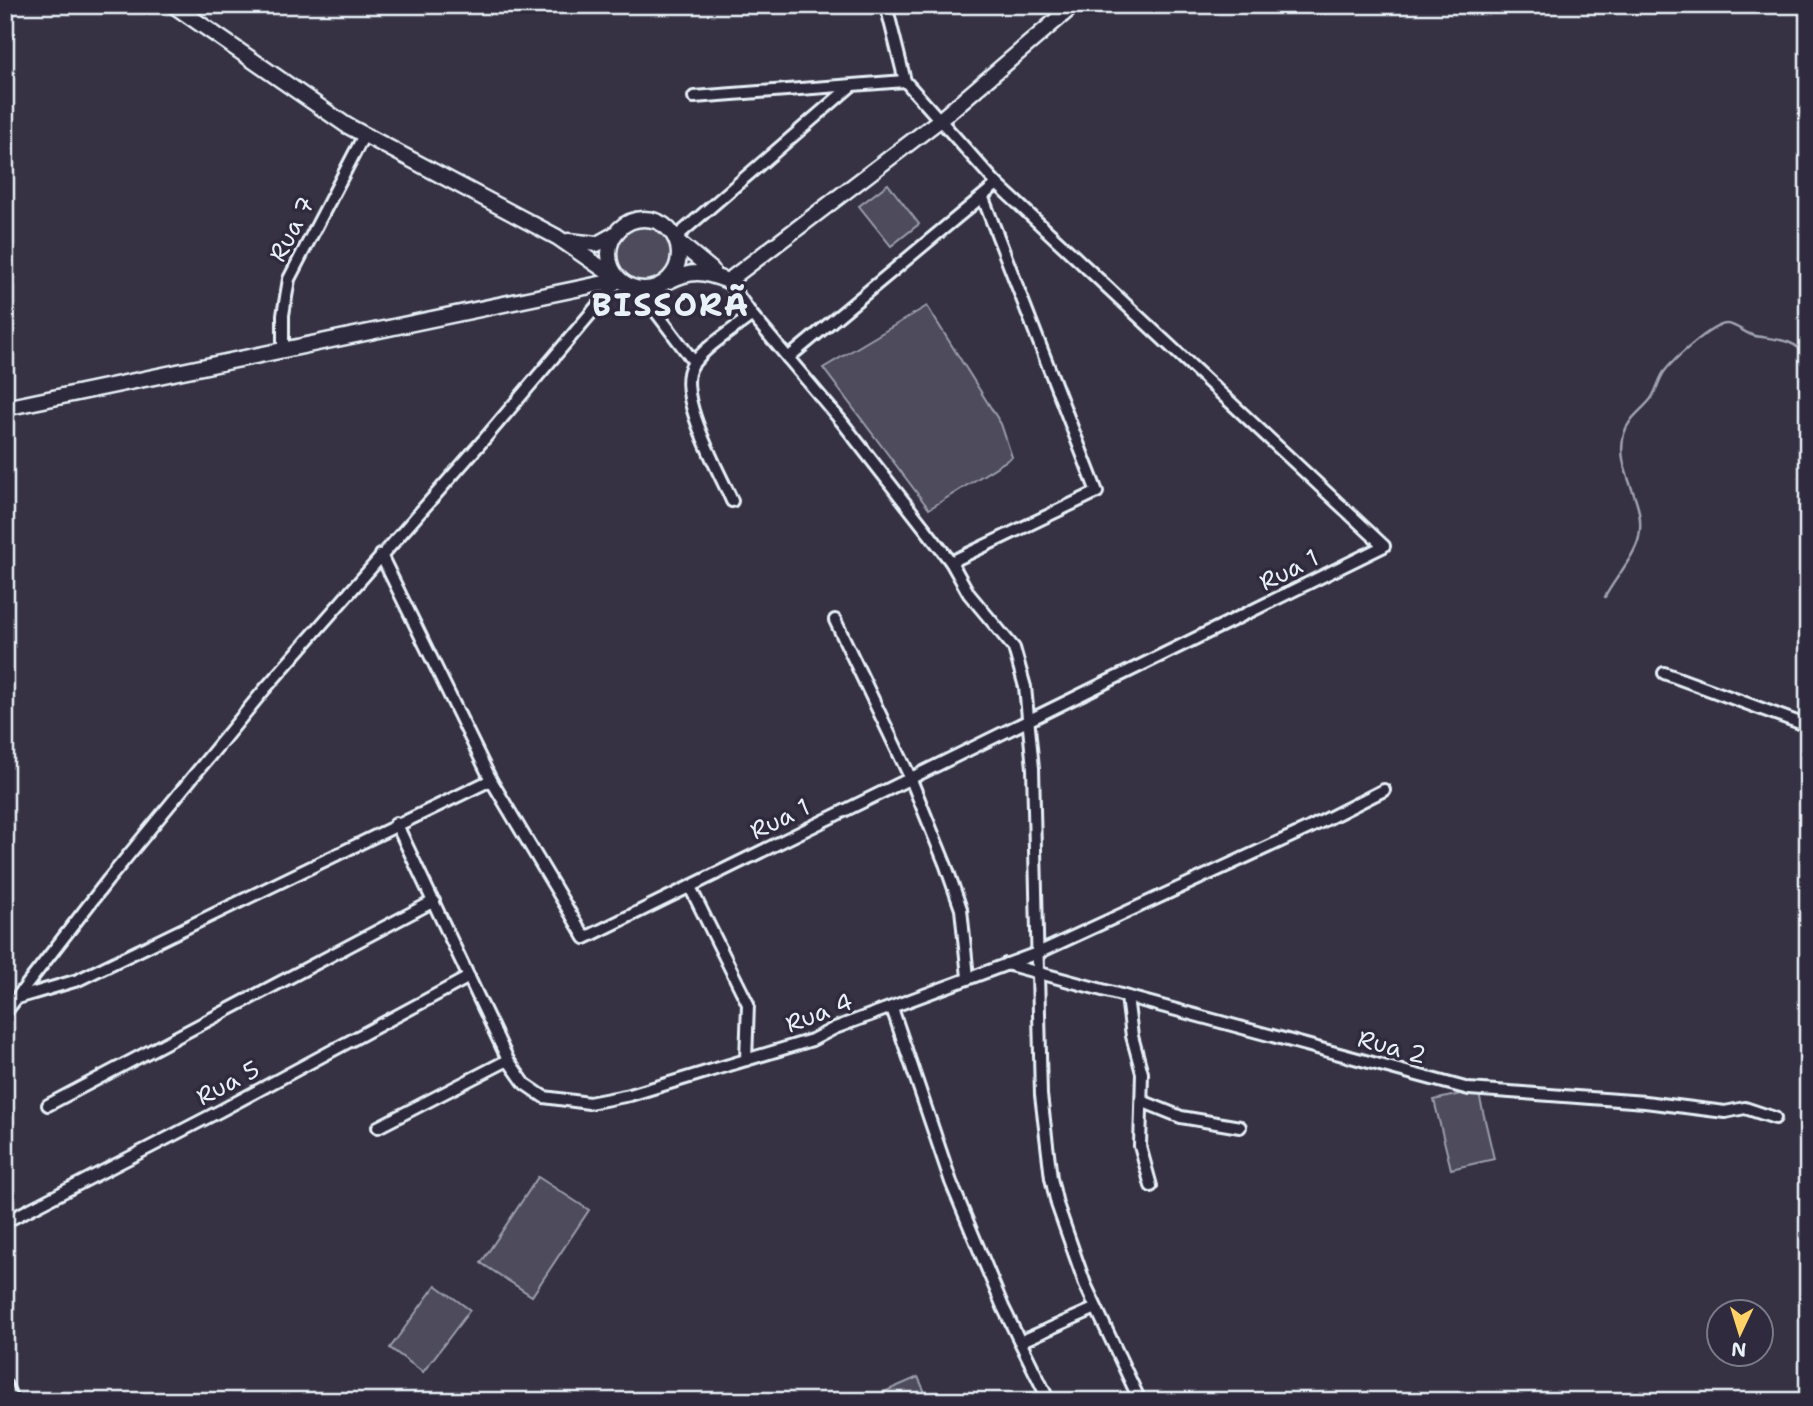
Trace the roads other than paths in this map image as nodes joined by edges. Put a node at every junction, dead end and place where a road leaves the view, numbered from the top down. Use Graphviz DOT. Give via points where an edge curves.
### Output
graph roads {
  1 [pos="173,5"];
  2 [pos="886,5"];
  3 [pos="1074,5"];
  4 [pos="905,81"];
  5 [pos="851,86"];
  6 [pos="694,97"];
  7 [pos="941,119"];
  8 [pos="364,135"];
  9 [pos="997,184"];
  10 [pos="983,198"];
  11 [pos="615,234"];
  12 [pos="557,237"];
  13 [pos="676,239"];
  14 [pos="728,281"];
  15 [pos="624,283"];
  16 [pos="663,284"];
  17 [pos="653,308"];
  18 [pos="752,315"];
  19 [pos="283,349"];
  20 [pos="788,358"];
  21 [pos="694,362"];
  22 [pos="5,408"];
  23 [pos="732,501"];
  24 [pos="381,555"];
  25 [pos="951,562"];
  26 [pos="835,620"];
  27 [pos="1664,673"];
  28 [pos="1029,718"];
  29 [pos="1808,726"];
  30 [pos="910,777"];
  31 [pos="491,780"];
  32 [pos="1384,790"];
  33 [pos="396,823"];
  34 [pos="690,887"];
  35 [pos="434,901"];
  36 [pos="1040,952"];
  37 [pos="1006,964"];
  38 [pos="1040,973"];
  39 [pos="469,977"];
  40 [pos="968,977"];
  41 [pos="1127,997"];
  42 [pos="17,998"];
  43 [pos="892,1008"];
  44 [pos="5,1013"];
  45 [pos="508,1060"];
  46 [pos="746,1060"];
  47 [pos="1143,1102"];
  48 [pos="48,1105"];
  49 [pos="1775,1118"];
  50 [pos="378,1127"];
  51 [pos="1240,1127"];
  52 [pos="1150,1186"];
  53 [pos="5,1222"];
  54 [pos="1096,1308"];
  55 [pos="1022,1341"];
  56 [pos="5,1384"];
  57 [pos="13,1401"];
  58 [pos="1049,1401"];
  59 [pos="1140,1401"];
  1 -- 8 [label="main road"];
  2 -- 4 [label="street"];
  3 -- 7 [label="main road"];
  4 -- 5 [label="street"];
  4 -- 7 [label="street"];
  5 -- 6 [label="street"];
  5 -- 13 [label="street"];
  7 -- 9 [label="street"];
  7 -- 14 [label="main road"];
  8 -- 12 [label="main road"];
  8 -- 19 [label="street, Rua 7" via="289,279 283,306"];
  9 -- 10 [label="street"];
  9 -- 28 [label="street, Rua 1" via="1384,546"];
  10 -- 20 [label="street"];
  10 -- 25 [label="street" via="1097,492"];
  11 -- 12 [label="main road" via="588,245"];
  11 -- 13 [label="main road" via="631,221 646,219 662,224"];
  11 -- 15 [label="main road" via="608,259"];
  12 -- 15 [label="main road"];
  13 -- 14 [label="main road"];
  13 -- 16 [label="main road" via="679,261"];
  14 -- 16 [label="main road" via="692,271"];
  14 -- 18 [label="street"];
  15 -- 16 [label="main road" via="642,290"];
  15 -- 17 [label="street"];
  15 -- 19 [label="main road"];
  15 -- 24 [label="street"];
  16 -- 17 [label="street" via="654,296"];
  17 -- 21 [label="street"];
  18 -- 20 [label="street"];
  18 -- 21 [label="street"];
  19 -- 22 [label="main road"];
  20 -- 25 [label="street"];
  21 -- 23 [label="street" via="688,378 691,408"];
  24 -- 31 [label="street, Rua 1"];
  24 -- 42 [label="street" via="108,880"];
  25 -- 28 [label="street" via="969,594 1014,648"];
  26 -- 30 [label="street"];
  27 -- 29 [label="street"];
  28 -- 30 [label="street, Rua 1"];
  28 -- 36 [label="street"];
  30 -- 34 [label="street, Rua 1"];
  30 -- 40 [label="street" via="961,909"];
  31 -- 33 [label="street"];
  31 -- 34 [label="street, Rua 1" via="584,938"];
  32 -- 36 [label="street, Rua 4"];
  33 -- 35 [label="street, Rua 4"];
  33 -- 42 [label="street" via="78,980"];
  34 -- 46 [label="street" via="748,1004"];
  35 -- 39 [label="street, Rua 4"];
  35 -- 48 [label="street"];
  36 -- 37 [label="street, Rua 4"];
  36 -- 38 [label="street"];
  37 -- 38 [label="street, Rua 2"];
  37 -- 40 [label="street, Rua 4"];
  38 -- 41 [label="street, Rua 2"];
  38 -- 54 [label="street" via="1041,1095 1051,1178 1068,1238"];
  39 -- 45 [label="street, Rua 4"];
  39 -- 53 [label="street, Rua 5"];
  40 -- 43 [label="street, Rua 4"];
  41 -- 47 [label="street"];
  41 -- 49 [label="street, Rua 2" via="1469,1089 1725,1112 1745,1108"];
  42 -- 44 [label="street"];
  43 -- 46 [label="street, Rua 4"];
  43 -- 55 [label="street" via="951,1182"];
  45 -- 46 [label="street, Rua 4" via="525,1084 544,1097 589,1104"];
  45 -- 50 [label="street"];
  47 -- 51 [label="street" via="1181,1117"];
  47 -- 52 [label="street" via="1140,1146"];
  54 -- 55 [label="street"];
  54 -- 59 [label="street"];
  55 -- 58 [label="street"];
  56 -- 57 [label="street"];
}
